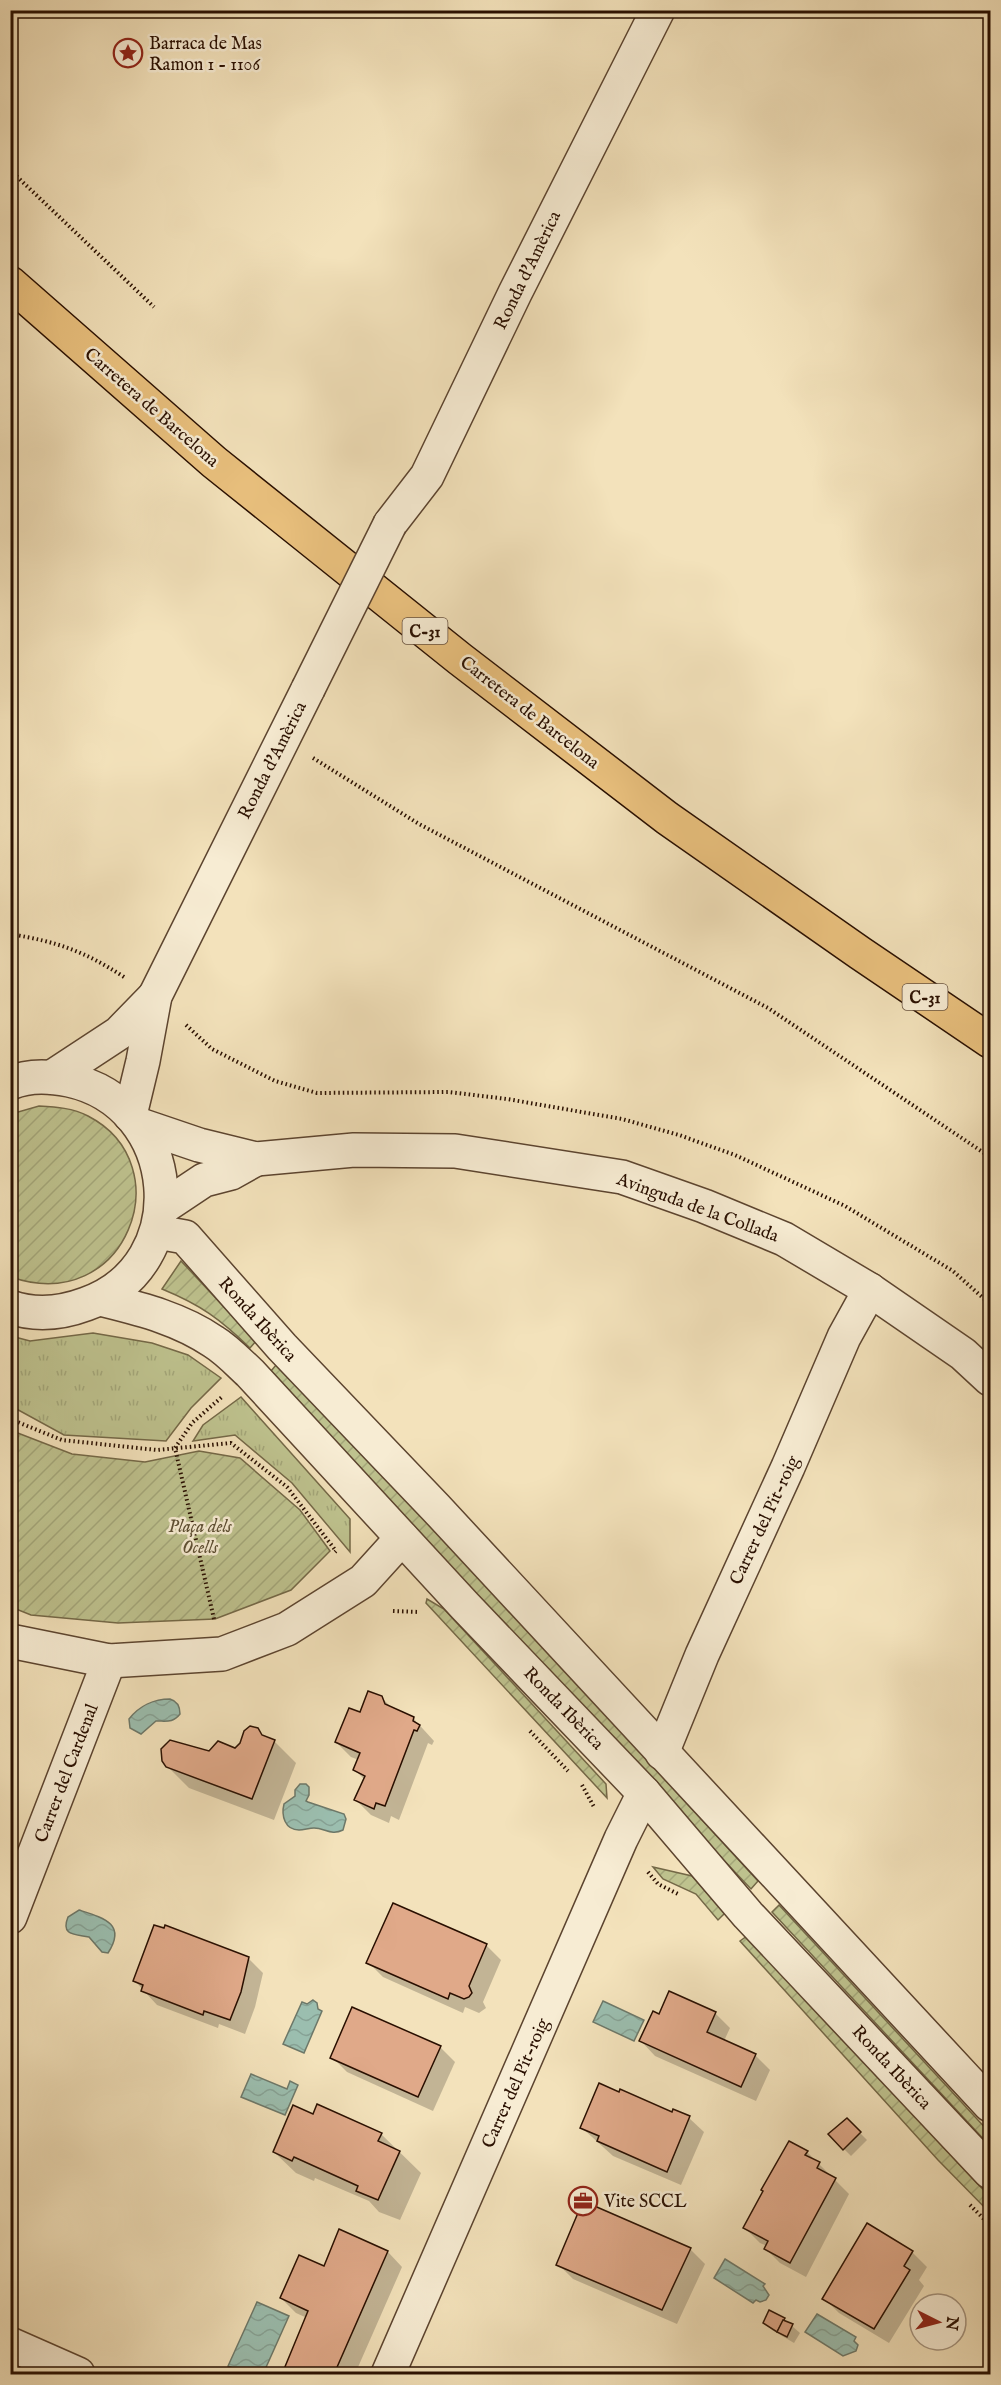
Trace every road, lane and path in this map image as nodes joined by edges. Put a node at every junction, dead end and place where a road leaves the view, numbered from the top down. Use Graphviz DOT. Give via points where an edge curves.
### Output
graph roads {
  1 [pos="634,10"];
  2 [pos="658,10"];
  3 [pos="10,170"];
  4 [pos="10,283"];
  5 [pos="154,307"];
  6 [pos="390,524"];
  7 [pos="282,738"];
  8 [pos="10,934"];
  9 [pos="154,996"];
  10 [pos="188,1026"];
  11 [pos="990,1041"];
  12 [pos="52,1077"];
  13 [pos="13,1078"];
  14 [pos="135,1120"];
  15 [pos="990,1157"];
  16 [pos="256,1159"];
  17 [pos="159,1220"];
  18 [pos="870,1290"];
  19 [pos="100,1299"];
  20 [pos="10,1307"];
  21 [pos="250,1373"];
  22 [pos="990,1379"];
  23 [pos="10,1419"];
  24 [pos="175,1448"];
  25 [pos="402,1538"];
  26 [pos="329,1558"];
  27 [pos="10,1641"];
  28 [pos="222,1654"];
  29 [pos="109,1661"];
  30 [pos="662,1753"];
  31 [pos="644,1793"];
  32 [pos="10,1917"];
  33 [pos="990,2105"];
  34 [pos="990,2172"];
  35 [pos="10,2344"];
  36 [pos="78,2374"];
  37 [pos="388,2374"];
  1 -- 6 [label="street, Ronda d'Amèrica" via="415,449"];
  2 -- 6 [label="street, Ronda d'Amèrica" via="427,476"];
  3 -- 5 [label="path"];
  4 -- 11 [label="highway, Carretera de Barcelona / C-31" via="214,462 470,666 667,818"];
  6 -- 7 [label="street, Ronda d'Amèrica, bridge"];
  7 -- 9 [label="street, Ronda d'Amèrica"];
  7 -- 15 [label="path" via="419,824 768,1008"];
  8 -- 9 [label="path" via="48,940 94,957"];
  9 -- 10 [label="path"];
  9 -- 12 [label="street, Ronda d'Amèrica" via="119,1032"];
  9 -- 14 [label="street, Ronda d'Amèrica"];
  12 -- 13 [label="street"];
  12 -- 14 [label="street" via="84,1083 114,1098"];
  14 -- 16 [label="street, Avinguda de la Collada" via="200,1145"];
  14 -- 17 [label="street" via="157,1159"];
  16 -- 17 [label="street, Avinguda de la Collada" via="231,1173 204,1180"];
  16 -- 18 [label="street, Avinguda de la Collada" via="354,1150 455,1151 622,1177 784,1239"];
  17 -- 19 [label="street" via="143,1259 124,1282"];
  17 -- 30 [label="street, Ronda Ibèrica" via="185,1237 282,1347"];
  18 -- 22 [label="street, Avinguda de la Collada" via="963,1354"];
  18 -- 30 [label="street, Carrer del Pit-roig" via="844,1337"];
  19 -- 20 [label="street" via="63,1312"];
  19 -- 21 [label="street, Ronda Ibèrica" via="185,1325 216,1343"];
  21 -- 24 [label="path" via="192,1423"];
  21 -- 25 [label="street, Ronda Ibèrica"];
  23 -- 24 [label="path" via="62,1440 158,1450"];
  24 -- 26 [label="path" via="231,1443 286,1487 336,1551"];
  24 -- 28 [label="path"];
  25 -- 28 [label="street" via="363,1581 287,1629"];
  25 -- 31 [label="street, Ronda Ibèrica"];
  27 -- 29 [label="street"];
  28 -- 29 [label="street"];
  29 -- 32 [label="street, Carrer del Cardenal"];
  30 -- 33 [label="street, Ronda Ibèrica"];
  31 -- 34 [label="street, Ronda Ibèrica" via="748,1915"];
  31 -- 37 [label="street, Carrer del Pit-roig"];
  35 -- 36 [label="street"];
}
